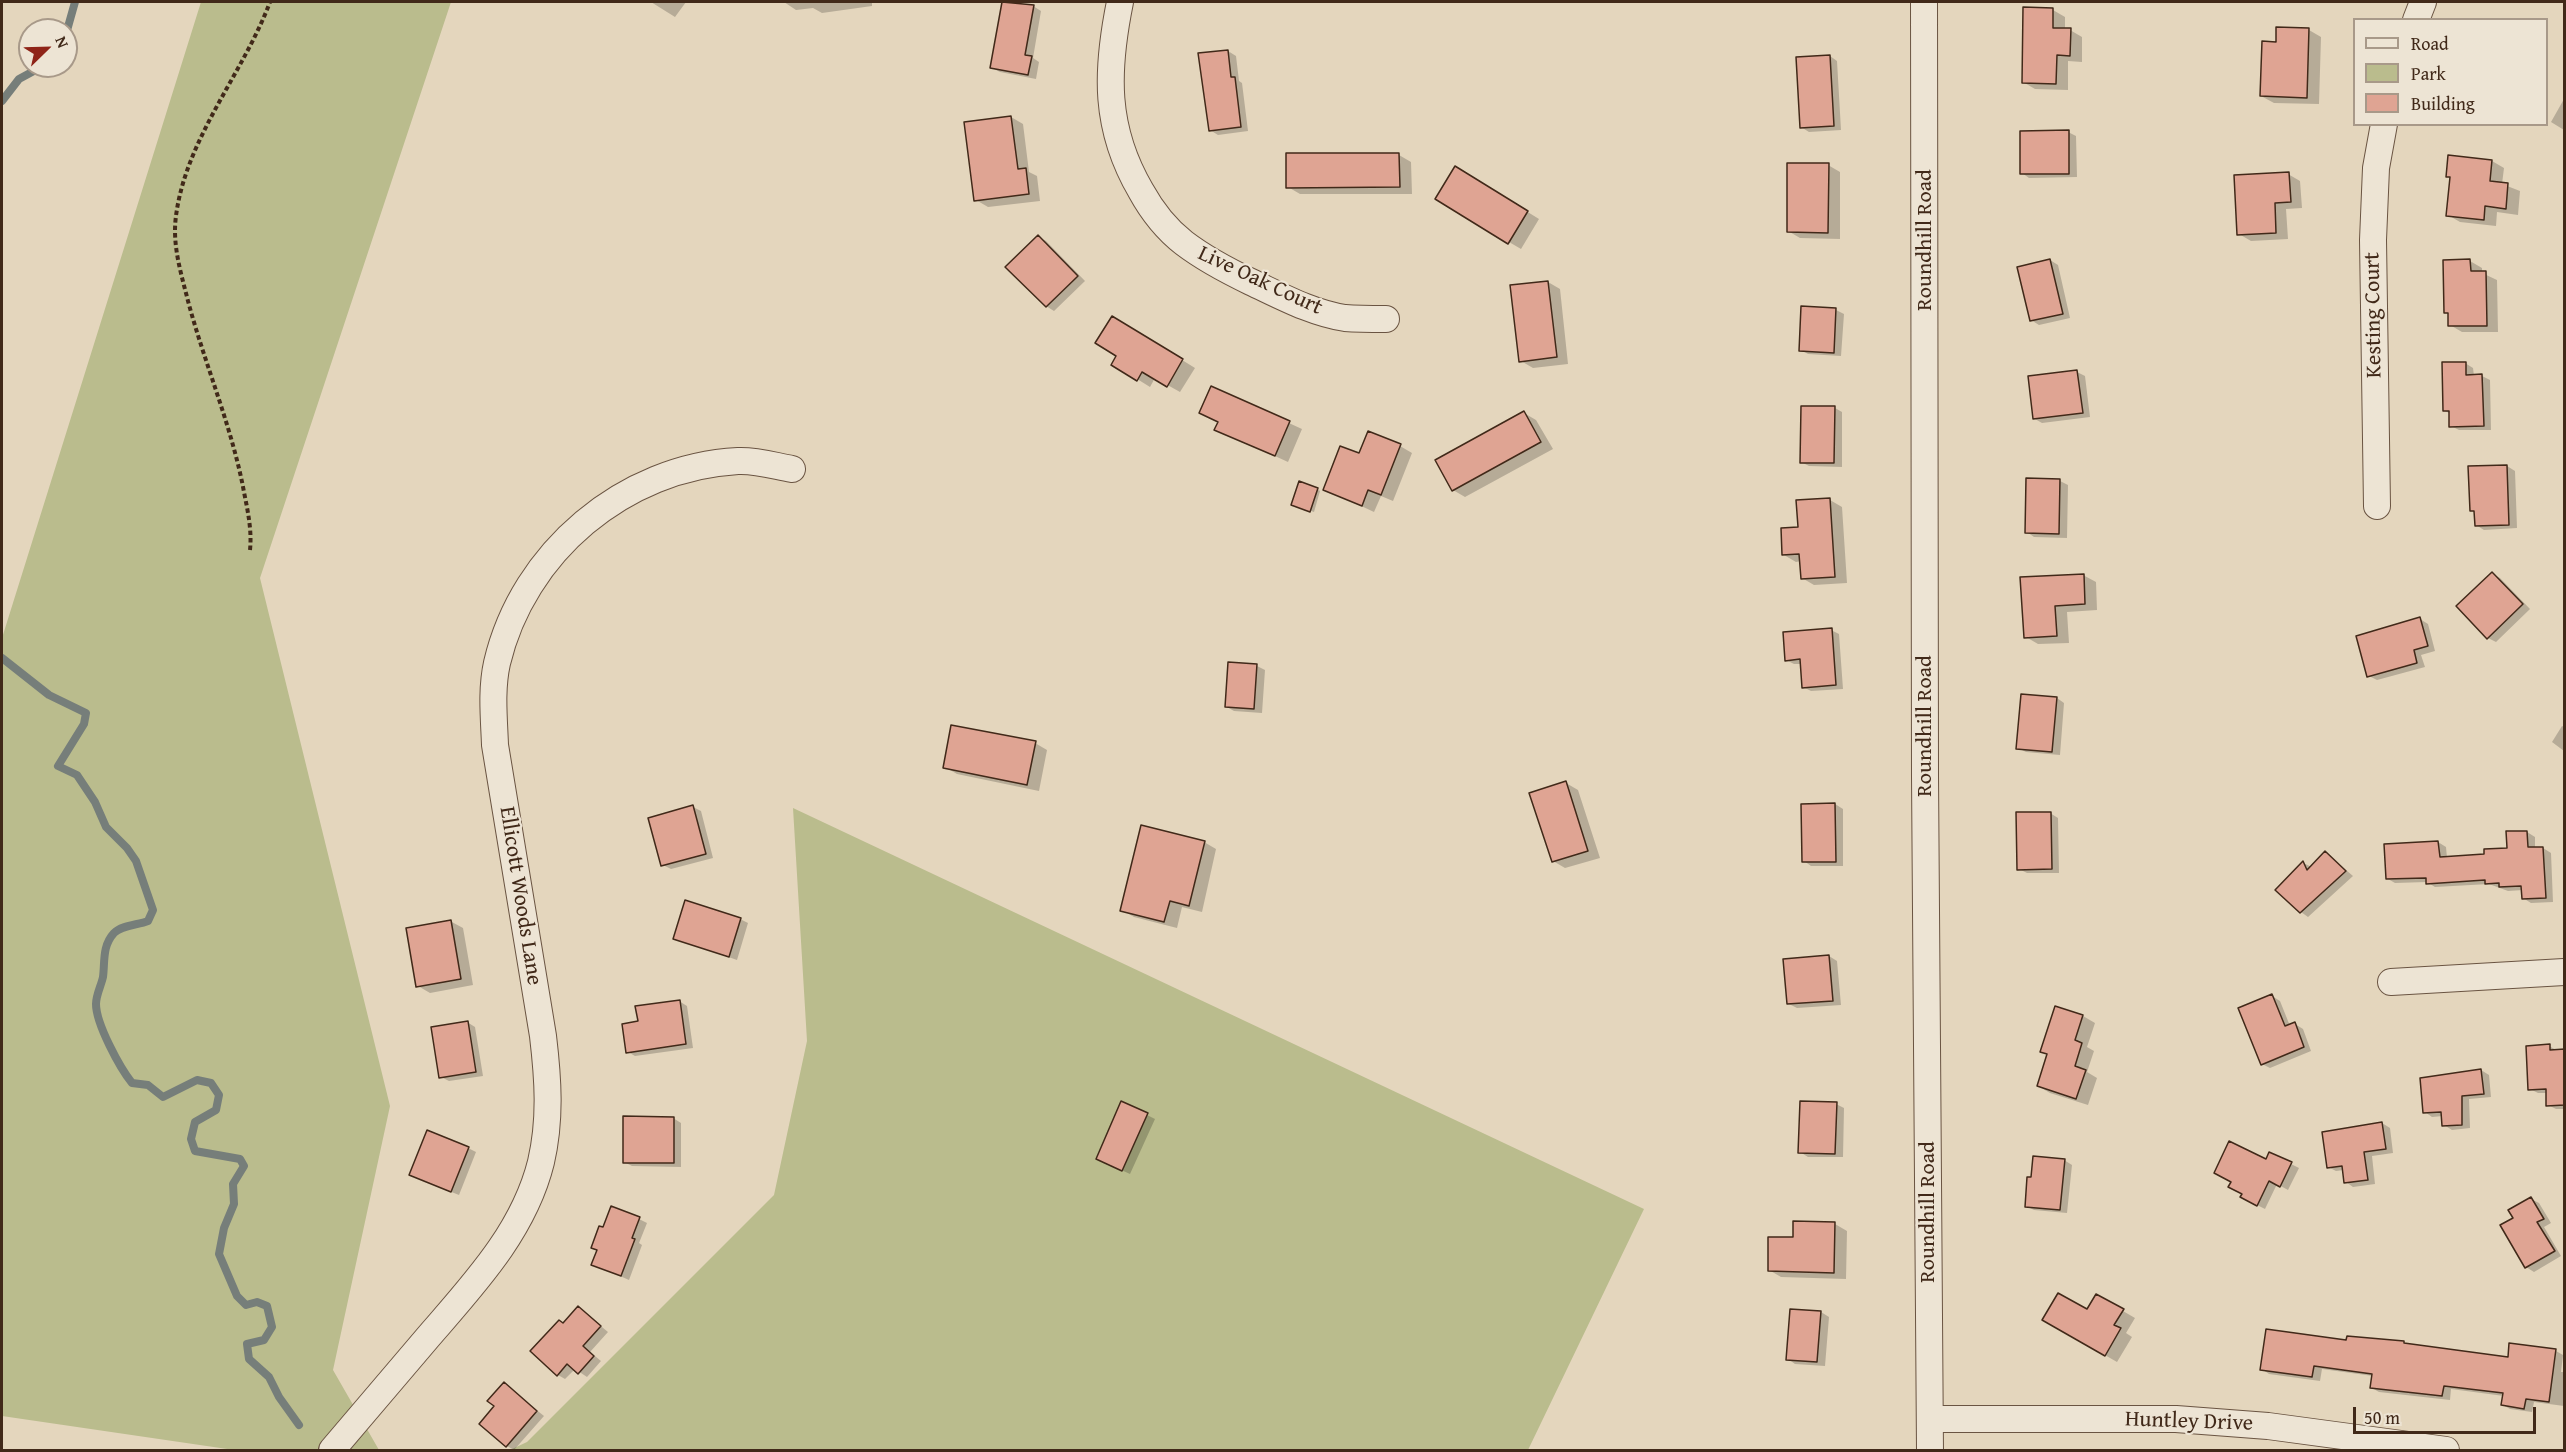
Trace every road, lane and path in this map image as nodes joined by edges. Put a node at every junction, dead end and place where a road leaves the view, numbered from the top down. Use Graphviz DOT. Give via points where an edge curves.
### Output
graph roads {
  1 [pos="270,2"];
  2 [pos="1120,2"];
  3 [pos="1924,2"];
  4 [pos="2423,2"];
  5 [pos="2417,18"];
  6 [pos="2384,126"];
  7 [pos="1386,320"];
  8 [pos="792,469"];
  9 [pos="2377,506"];
  10 [pos="250,550"];
  11 [pos="2565,972"];
  12 [pos="2391,982"];
  13 [pos="1931,1419"];
  14 [pos="2398,1447"];
  15 [pos="332,1450"];
  16 [pos="1930,1450"];
  17 [pos="2446,1450"];
  1 -- 10 [label="path" via="259,31 195,151 181,186 175,219 178,263 240,468"];
  2 -- 7 [label="street, Live Oak Court" via="1112,39 1110,84 1115,132 1131,175 1153,213 1191,248 1218,266 1272,292 1312,310 1344,318"];
  3 -- 13 [label="street, Roundhill Road"];
  4 -- 5 [label="street"];
  6 -- 9 [label="street, Kesting Court" via="2376,168 2373,240"];
  8 -- 15 [label="street, Ellicott Woods Lane" via="741,461 697,466 652,481 616,499 584,522 550,555 526,589 497,663 493,701 495,745 549,1083 541,1163 523,1209 482,1274"];
  11 -- 12 [label="street"];
  13 -- 14 [label="street, Huntley Drive" via="2176,1419 2268,1426"];
  13 -- 16 [label="street, Roundhill Road"];
  14 -- 17 [label="street, Huntley Drive"];
}
